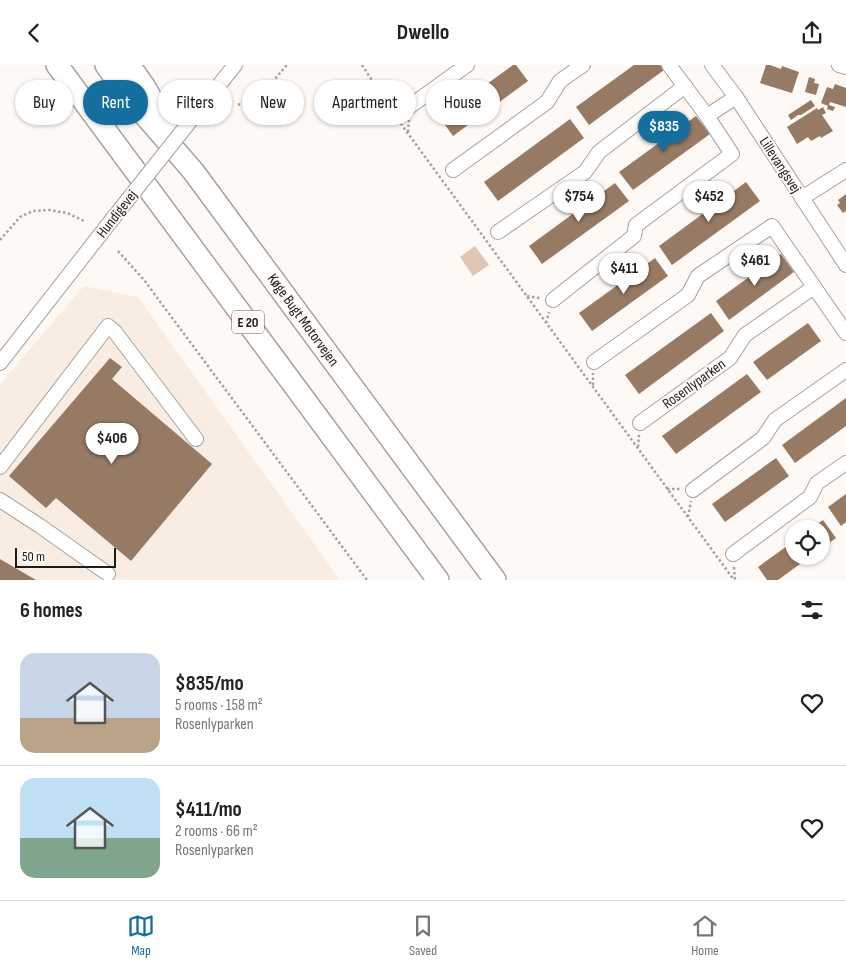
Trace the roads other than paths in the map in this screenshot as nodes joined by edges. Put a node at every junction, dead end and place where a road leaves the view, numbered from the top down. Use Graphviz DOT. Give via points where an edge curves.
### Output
graph roads {
  1 [pos="57,65"];
  2 [pos="106,65"];
  3 [pos="129,65"];
  4 [pos="235,65"];
  5 [pos="468,65"];
  6 [pos="583,65"];
  7 [pos="669,65"];
  8 [pos="712,65"];
  9 [pos="839,65"];
  10 [pos="846,67"];
  11 [pos="685,86"];
  12 [pos="736,97"];
  13 [pos="416,103"];
  14 [pos="707,116"];
  15 [pos="846,169"];
  16 [pos="453,170"];
  17 [pos="193,171"];
  18 [pos="802,199"];
  19 [pos="498,232"];
  20 [pos="846,265"];
  21 [pos="814,287"];
  22 [pos="553,300"];
  23 [pos="846,333"];
  24 [pos="594,361"];
  25 [pos="0,363"];
  26 [pos="846,370"];
  27 [pos="640,423"];
  28 [pos="196,439"];
  29 [pos="846,463"];
  30 [pos="0,467"];
  31 [pos="693,490"];
  32 [pos="0,501"];
  33 [pos="733,554"];
  34 [pos="108,574"];
  35 [pos="438,580"];
  36 [pos="495,580"];
  1 -- 35 [label="highway, E 20"];
  2 -- 17 [label="highway, Køge Bugt Motorvejen" via="129,97"];
  3 -- 17 [label="highway"];
  4 -- 25 [label="street, Hundigevej, bridge"];
  5 -- 13 [label="street"];
  6 -- 16 [label="street" via="560,81 547,102"];
  7 -- 11 [label="street"];
  8 -- 12 [label="street, Lillevangsvej"];
  9 -- 10 [label="street"];
  11 -- 14 [label="street"];
  11 -- 19 [label="street" via="599,152 585,171"];
  12 -- 14 [label="street"];
  12 -- 18 [label="street, Lillevangsvej"];
  14 -- 22 [label="street" via="732,154 636,225 634,236"];
  15 -- 18 [label="street"];
  17 -- 36 [label="highway, Køge Bugt Motorvejen"];
  18 -- 20 [label="street, Lillevangsvej"];
  21 -- 23 [label="street"];
  21 -- 24 [label="street" via="772,226 698,276 688,295"];
  21 -- 27 [label="street, Rosenlyparken" via="745,335 730,358"];
  26 -- 31 [label="street" via="775,420 763,438"];
  28 -- 30 [label="street" via="116,332 108,326"];
  29 -- 33 [label="street" via="817,483 810,497"];
  32 -- 34 [label="street"];
}
